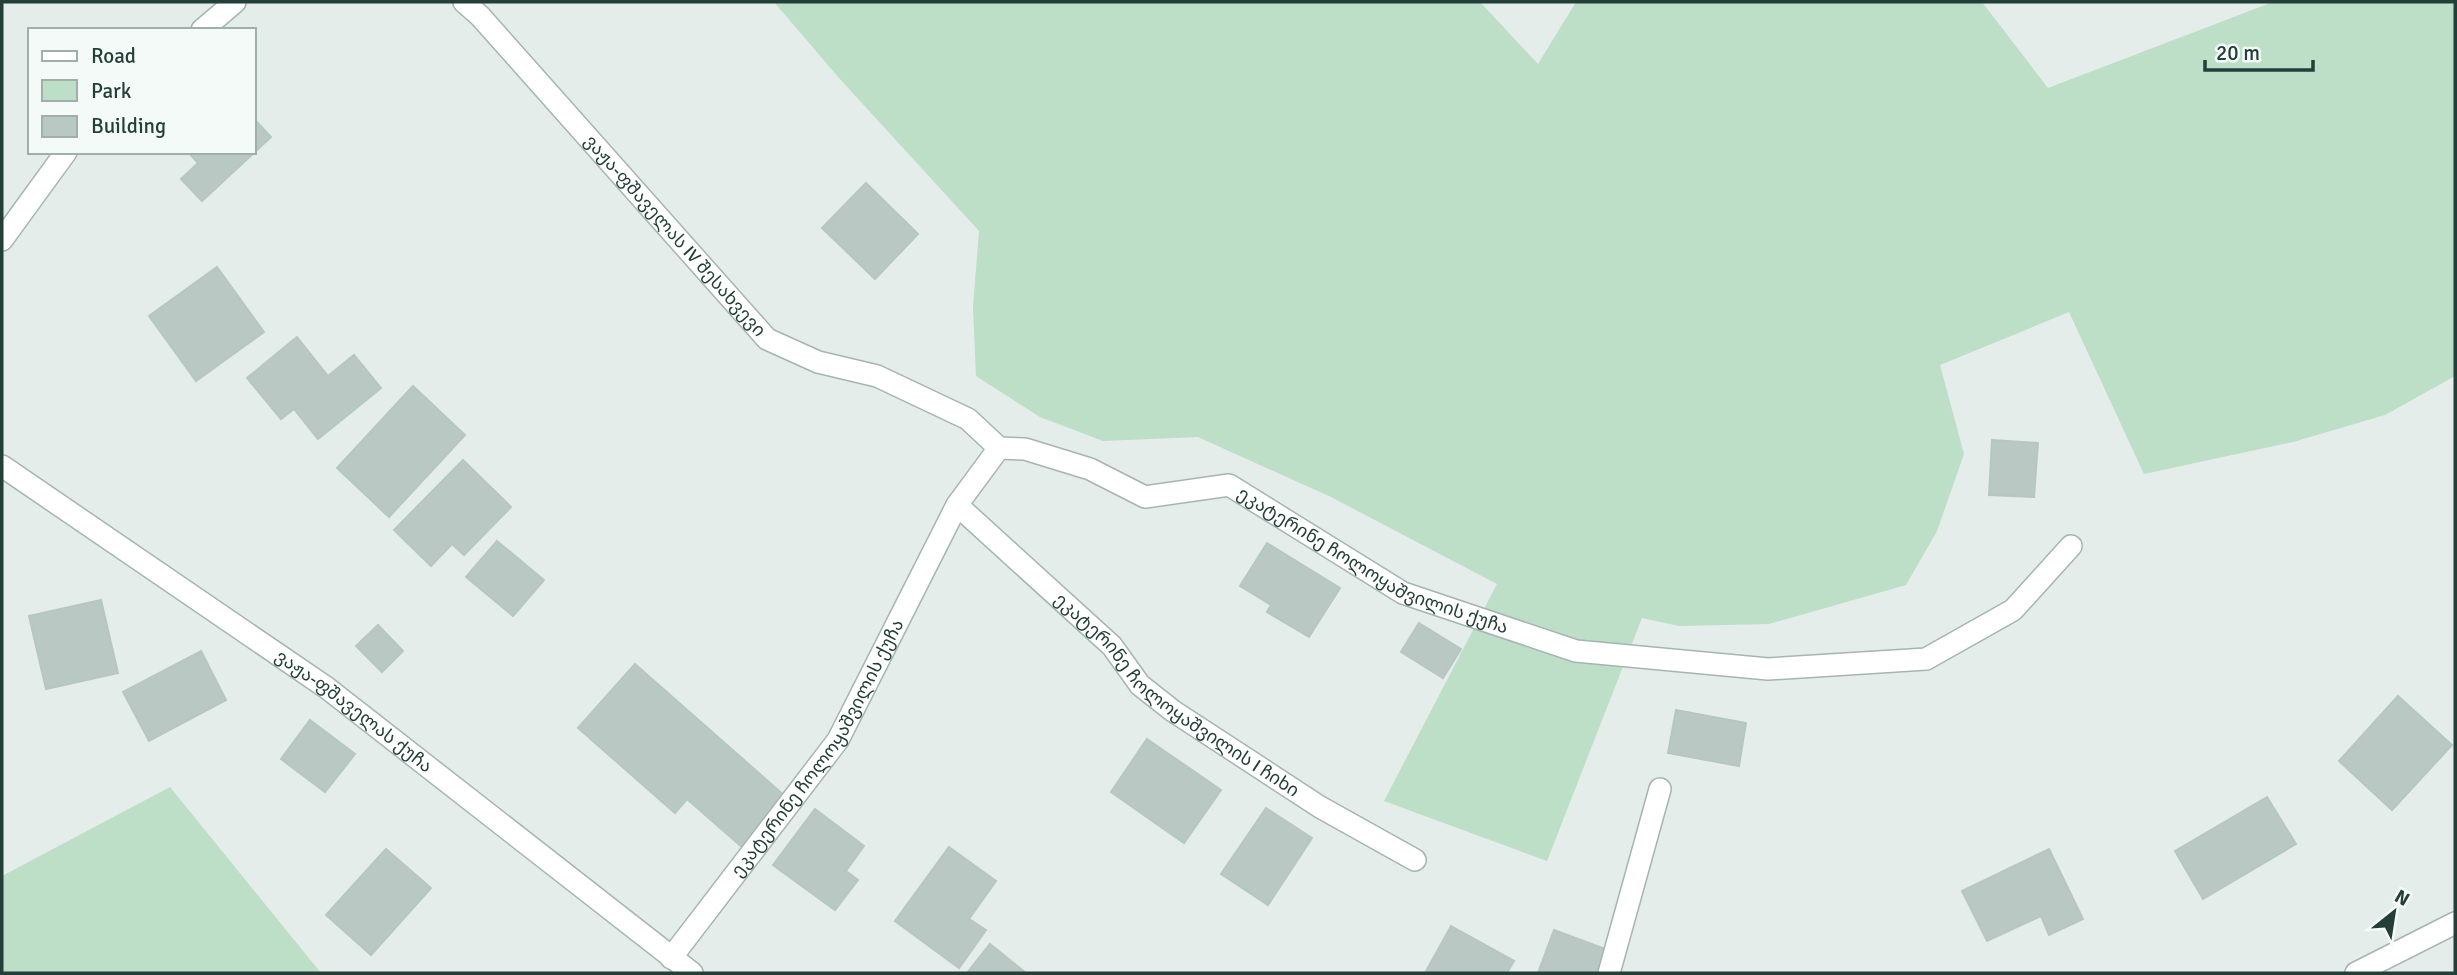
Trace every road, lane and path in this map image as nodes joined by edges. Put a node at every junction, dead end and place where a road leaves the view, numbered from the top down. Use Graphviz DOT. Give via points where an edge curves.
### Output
graph roads {
  1 [pos="235,2"];
  2 [pos="464,2"];
  3 [pos="204,28"];
  4 [pos="65,154"];
  5 [pos="2,240"];
  6 [pos="999,448"];
  7 [pos="2,466"];
  8 [pos="957,505"];
  9 [pos="2071,546"];
  10 [pos="1660,789"];
  11 [pos="1415,860"];
  12 [pos="2455,923"];
  13 [pos="671,958"];
  14 [pos="691,973"];
  15 [pos="1609,973"];
  16 [pos="2357,973"];
  1 -- 3 [label="street"];
  2 -- 6 [label="street, ვაჟა-ფშაველას IV შესახვევი" via="767,339 818,362 877,376 968,419"];
  4 -- 5 [label="street"];
  6 -- 8 [label="street, ეკატერინე ჩოლოყაშვილის ქუჩა"];
  6 -- 9 [label="street, ეკატერინე ჩოლოყაშვილის ქუჩა" via="1025,449 1090,468 1145,498 1229,485 1403,593 1576,651 1768,669 1926,659 2013,610"];
  7 -- 13 [label="street, ვაჟა-ფშაველას ქუჩა" via="327,688"];
  8 -- 11 [label="street, ეკატერინე ჩოლოყაშვილის I ჩიხი" via="1112,646 1140,685 1172,711 1320,807"];
  8 -- 13 [label="street, ეკატერინე ჩოლოყაშვილის ქუჩა" via="838,740"];
  10 -- 15 [label="street"];
  12 -- 16 [label="street"];
  13 -- 14 [label="street, ვაჟა-ფშაველას ქუჩა"];
}
